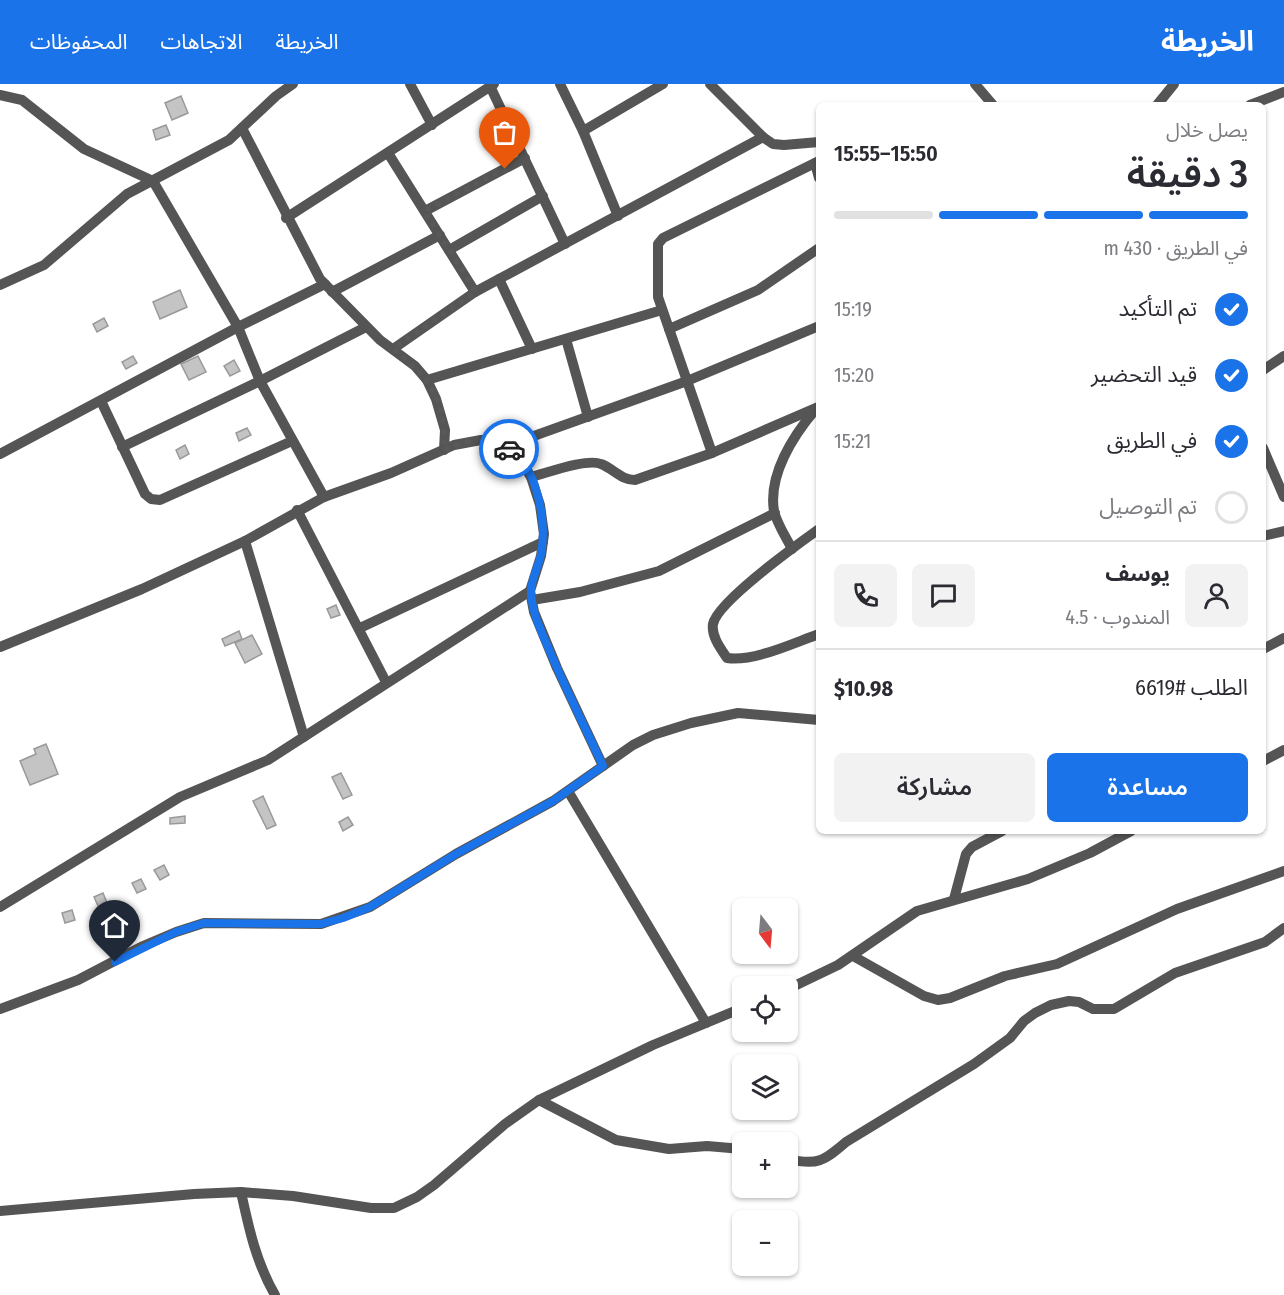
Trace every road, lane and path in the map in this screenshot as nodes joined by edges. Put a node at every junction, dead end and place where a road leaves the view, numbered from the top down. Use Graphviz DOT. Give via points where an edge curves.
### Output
graph roads {
  1 [pos="293,84"];
  2 [pos="410,84"];
  3 [pos="560,84"];
  4 [pos="663,84"];
  5 [pos="710,84"];
  6 [pos="975,84"];
  7 [pos="1174,84"];
  8 [pos="492,85"];
  9 [pos="1284,92"];
  10 [pos="0,96"];
  11 [pos="990,102"];
  12 [pos="1159,102"];
  13 [pos="1258,102"];
  14 [pos="432,125"];
  15 [pos="242,128"];
  16 [pos="583,131"];
  17 [pos="763,137"];
  18 [pos="816,142"];
  19 [pos="388,153"];
  20 [pos="525,158"];
  21 [pos="816,162"];
  22 [pos="153,181"];
  23 [pos="543,196"];
  24 [pos="424,211"];
  25 [pos="618,216"];
  26 [pos="286,218"];
  27 [pos="440,235"];
  28 [pos="565,244"];
  29 [pos="449,250"];
  30 [pos="816,250"];
  31 [pos="499,279"];
  32 [pos="0,285"];
  33 [pos="328,288"];
  34 [pos="476,292"];
  35 [pos="662,310"];
  36 [pos="238,327"];
  37 [pos="366,327"];
  38 [pos="816,327"];
  39 [pos="669,329"];
  40 [pos="566,339"];
  41 [pos="393,349"];
  42 [pos="532,349"];
  43 [pos="1284,356"];
  44 [pos="1266,368"];
  45 [pos="427,380"];
  46 [pos="260,381"];
  47 [pos="687,381"];
  48 [pos="101,401"];
  49 [pos="816,407"];
  50 [pos="816,409"];
  51 [pos="588,417"];
  52 [pos="292,441"];
  53 [pos="122,447"];
  54 [pos="506,447"];
  55 [pos="444,450"];
  56 [pos="712,453"];
  57 [pos="0,454"];
  58 [pos="1266,455"];
  59 [pos="531,477"];
  60 [pos="324,497"];
  61 [pos="1284,497"];
  62 [pos="297,510"];
  63 [pos="775,513"];
  64 [pos="816,531"];
  65 [pos="1284,531"];
  66 [pos="1266,536"];
  67 [pos="245,541"];
  68 [pos="543,542"];
  69 [pos="792,549"];
  70 [pos="531,596"];
  71 [pos="360,628"];
  72 [pos="816,635"];
  73 [pos="1284,638"];
  74 [pos="0,647"];
  75 [pos="1266,647"];
  76 [pos="386,682"];
  77 [pos="816,720"];
  78 [pos="304,737"];
  79 [pos="1284,750"];
  80 [pos="1266,759"];
  81 [pos="603,766"];
  82 [pos="568,791"];
  83 [pos="996,834"];
  84 [pos="1125,834"];
  85 [pos="1284,871"];
  86 [pos="954,899"];
  87 [pos="0,907"];
  88 [pos="1284,928"];
  89 [pos="853,956"];
  90 [pos="798,984"];
  91 [pos="0,1009"];
  92 [pos="732,1012"];
  93 [pos="706,1023"];
  94 [pos="539,1100"];
  95 [pos="732,1148"];
  96 [pos="798,1161"];
  97 [pos="240,1192"];
  98 [pos="0,1211"];
  99 [pos="275,1295"];
  1 -- 15 [label="street"];
  2 -- 14 [label="street"];
  3 -- 16 [label="street"];
  4 -- 16 [label="street"];
  5 -- 17 [label="street"];
  6 -- 11 [label="street"];
  7 -- 12 [label="street"];
  8 -- 14 [label="street"];
  8 -- 20 [label="street"];
  9 -- 13 [label="street"];
  10 -- 22 [label="street" via="22,100 84,149"];
  14 -- 19 [label="street"];
  15 -- 22 [label="street" via="217,149"];
  15 -- 26 [label="street"];
  16 -- 25 [label="street"];
  17 -- 18 [label="street" via="773,144"];
  17 -- 25 [label="street"];
  19 -- 24 [label="street"];
  19 -- 26 [label="street"];
  20 -- 23 [label="street"];
  20 -- 24 [label="street"];
  21 -- 35 [label="street" via="663,238 658,243 658,297"];
  22 -- 32 [label="street" via="127,194 44,265"];
  22 -- 36 [label="street"];
  23 -- 28 [label="street"];
  23 -- 29 [label="street"];
  24 -- 27 [label="street"];
  25 -- 28 [label="street"];
  26 -- 33 [label="street"];
  27 -- 29 [label="street"];
  27 -- 33 [label="street"];
  28 -- 31 [label="street"];
  29 -- 34 [label="street"];
  30 -- 39 [label="street" via="758,290"];
  31 -- 34 [label="street"];
  31 -- 42 [label="street"];
  33 -- 36 [label="street"];
  33 -- 37 [label="street"];
  34 -- 41 [label="street"];
  35 -- 39 [label="street"];
  35 -- 40 [label="street"];
  36 -- 46 [label="street"];
  36 -- 48 [label="street"];
  37 -- 41 [label="street"];
  37 -- 46 [label="street"];
  38 -- 47 [label="street"];
  39 -- 47 [label="street"];
  40 -- 42 [label="street"];
  40 -- 51 [label="street"];
  41 -- 45 [label="street"];
  42 -- 45 [label="street"];
  43 -- 44 [label="street"];
  45 -- 55 [label="street" via="445,430"];
  46 -- 52 [label="street"];
  46 -- 53 [label="street"];
  47 -- 51 [label="street"];
  47 -- 56 [label="street"];
  48 -- 53 [label="street"];
  48 -- 57 [label="street"];
  49 -- 56 [label="street"];
  50 -- 63 [label="street" via="785,453 773,496"];
  51 -- 54 [label="street"];
  52 -- 53 [label="street" via="160,500 145,494"];
  52 -- 60 [label="street"];
  54 -- 55 [label="street" via="497,441 481,440"];
  54 -- 59 [label="street"];
  55 -- 60 [label="street"];
  56 -- 59 [label="street" via="635,480 628,480 601,463"];
  58 -- 61 [label="street"];
  59 -- 68 [label="street" via="540,505"];
  60 -- 62 [label="street"];
  62 -- 67 [label="street"];
  62 -- 71 [label="street"];
  63 -- 69 [label="street"];
  63 -- 70 [label="street" via="658,571 580,592"];
  64 -- 69 [label="street"];
  65 -- 66 [label="street"];
  67 -- 74 [label="street" via="142,589"];
  67 -- 78 [label="street"];
  68 -- 70 [label="street"];
  68 -- 71 [label="street"];
  69 -- 72 [label="street" via="770,564 718,614 713,625 717,643 727,658 735,659"];
  70 -- 76 [label="street"];
  70 -- 81 [label="street" via="541,632"];
  71 -- 76 [label="street"];
  73 -- 75 [label="street"];
  76 -- 78 [label="street"];
  77 -- 81 [label="street" via="738,713 691,723 653,735"];
  78 -- 87 [label="street" via="255,767 180,797"];
  79 -- 80 [label="street"];
  81 -- 82 [label="street"];
  82 -- 91 [label="street" via="370,907 343,918 321,924 204,923 176,932 78,980"];
  82 -- 93 [label="street"];
  83 -- 86 [label="street" via="966,854"];
  84 -- 86 [label="street" via="1028,879"];
  85 -- 89 [label="street" via="1176,909 1057,964 1005,976 950,998 924,996"];
  86 -- 89 [label="street" via="917,910"];
  88 -- 96 [label="street" via="1266,942 1175,972 1114,1009 1093,1009 1069,1001 1043,1009 974,1064 829,1156 818,1162"];
  89 -- 90 [label="street"];
  92 -- 93 [label="street"];
  93 -- 94 [label="street"];
  94 -- 95 [label="street" via="589,1128 627,1143 669,1149"];
  94 -- 97 [label="street" via="417,1197 394,1208"];
  97 -- 98 [label="street"];
  97 -- 99 [label="street" via="254,1250"];
}
